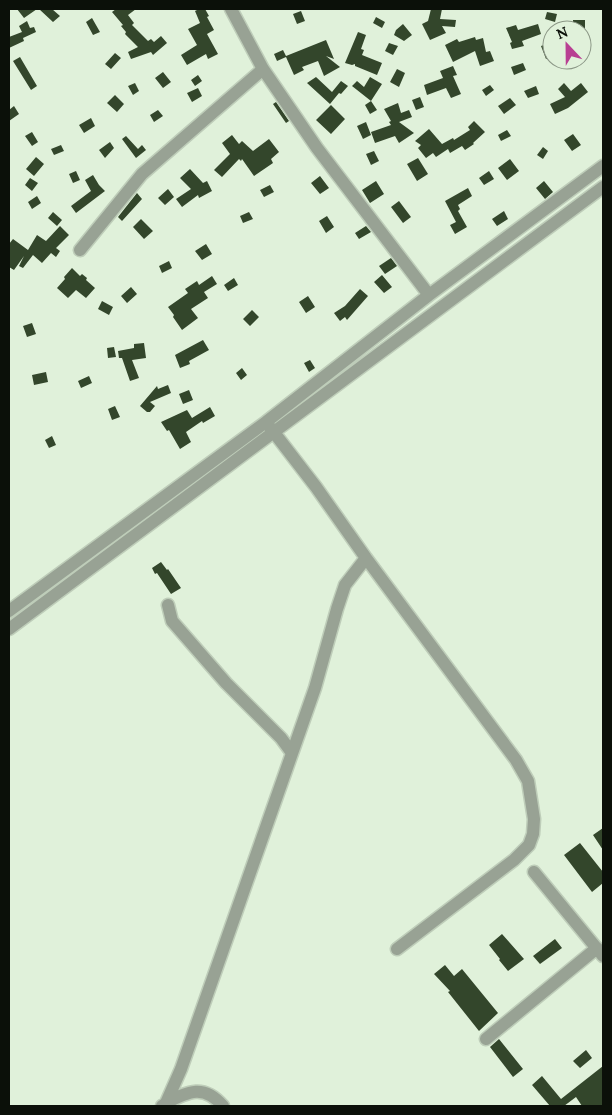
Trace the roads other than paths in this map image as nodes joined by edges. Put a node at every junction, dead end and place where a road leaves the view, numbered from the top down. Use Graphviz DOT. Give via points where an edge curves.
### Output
graph roads {
  1 [pos="231,9"];
  2 [pos="263,69"];
  3 [pos="603,166"];
  4 [pos="603,187"];
  5 [pos="80,250"];
  6 [pos="429,295"];
  7 [pos="266,422"];
  8 [pos="274,432"];
  9 [pos="366,558"];
  10 [pos="168,605"];
  11 [pos="9,611"];
  12 [pos="9,629"];
  13 [pos="292,753"];
  14 [pos="534,872"];
  15 [pos="397,949"];
  16 [pos="600,952"];
  17 [pos="486,1039"];
  18 [pos="164,1104"];
  19 [pos="223,1106"];
  1 -- 2 [label="street"];
  2 -- 5 [label="street" via="142,174"];
  2 -- 6 [label="street" via="317,148"];
  3 -- 6 [label="street"];
  4 -- 8 [label="street"];
  6 -- 7 [label="street"];
  7 -- 8 [label="street"];
  7 -- 11 [label="street"];
  8 -- 9 [label="street"];
  8 -- 12 [label="street"];
  9 -- 13 [label="street" via="346,585"];
  9 -- 15 [label="street" via="516,760 528,781 534,819 529,844 514,860"];
  10 -- 13 [label="street" via="172,621"];
  13 -- 18 [label="street" via="181,1069"];
  14 -- 16 [label="street"];
  16 -- 17 [label="street"];
  18 -- 19 [label="street" via="183,1094 202,1090"];
}
